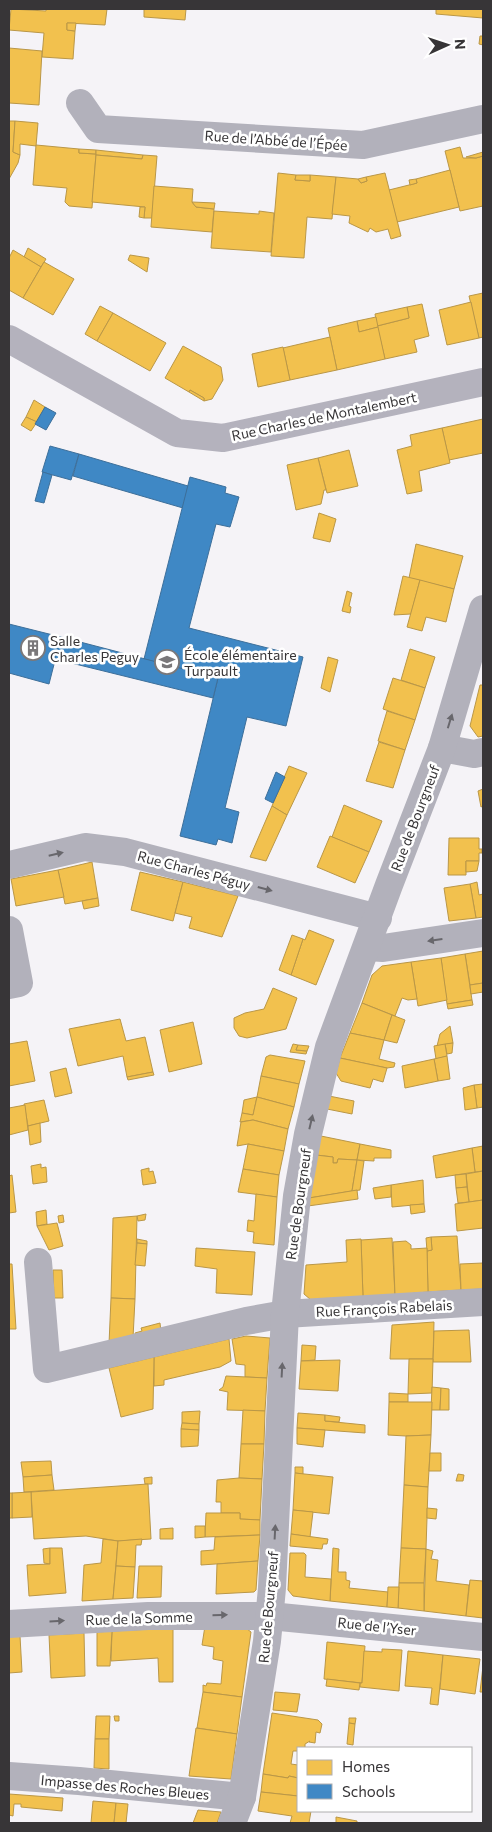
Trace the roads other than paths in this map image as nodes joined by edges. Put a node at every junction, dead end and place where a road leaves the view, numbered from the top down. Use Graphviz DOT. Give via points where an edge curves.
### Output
graph roads {
  1 [pos="80,103"];
  2 [pos="483,119"];
  3 [pos="9,339"];
  4 [pos="483,382"];
  5 [pos="483,609"];
  6 [pos="442,748"];
  7 [pos="483,752"];
  8 [pos="9,865"];
  9 [pos="378,918"];
  10 [pos="9,930"];
  11 [pos="483,933"];
  12 [pos="367,947"];
  13 [pos="9,985"];
  14 [pos="38,1262"];
  15 [pos="483,1302"];
  16 [pos="284,1314"];
  17 [pos="270,1616"];
  18 [pos="9,1624"];
  19 [pos="483,1637"];
  20 [pos="9,1776"];
  21 [pos="242,1797"];
  22 [pos="232,1823"];
  1 -- 2 [label="street, Rue de l’Abbé de l’Épée" via="98,129 363,146"];
  3 -- 4 [label="main road, Rue Charles de Montalembert" via="177,433 223,438"];
  6 -- 5 [label="street, Rue de Bourgneuf, one-way"];
  6 -- 7 [label="street" via="474,754"];
  6 -- 9 [label="street, Rue de Bourgneuf"];
  8 -- 9 [label="street, Rue Charles Péguy, one-way" via="85,848 126,852"];
  9 -- 12 [label="street, Rue de Bourgneuf"];
  10 -- 13 [label="street" via="19,982"];
  11 -- 12 [label="street, one-way" via="383,948"];
  16 -- 12 [label="street, Rue de Bourgneuf, one-way" via="297,1196 308,1134 329,1047"];
  14 -- 16 [label="street, Rue François Rabelais" via="47,1370"];
  15 -- 16 [label="street, Rue François Rabelais"];
  17 -- 16 [label="street, Rue de Bourgneuf, one-way"];
  18 -- 17 [label="street, Rue de la Somme, one-way" via="148,1616"];
  17 -- 19 [label="street, Rue de l’Yser"];
  17 -- 21 [label="street, Rue de Bourgneuf"];
  20 -- 21 [label="street, Impasse des Roches Bleues"];
  21 -- 22 [label="street, Rue de Bourgneuf"];
}
